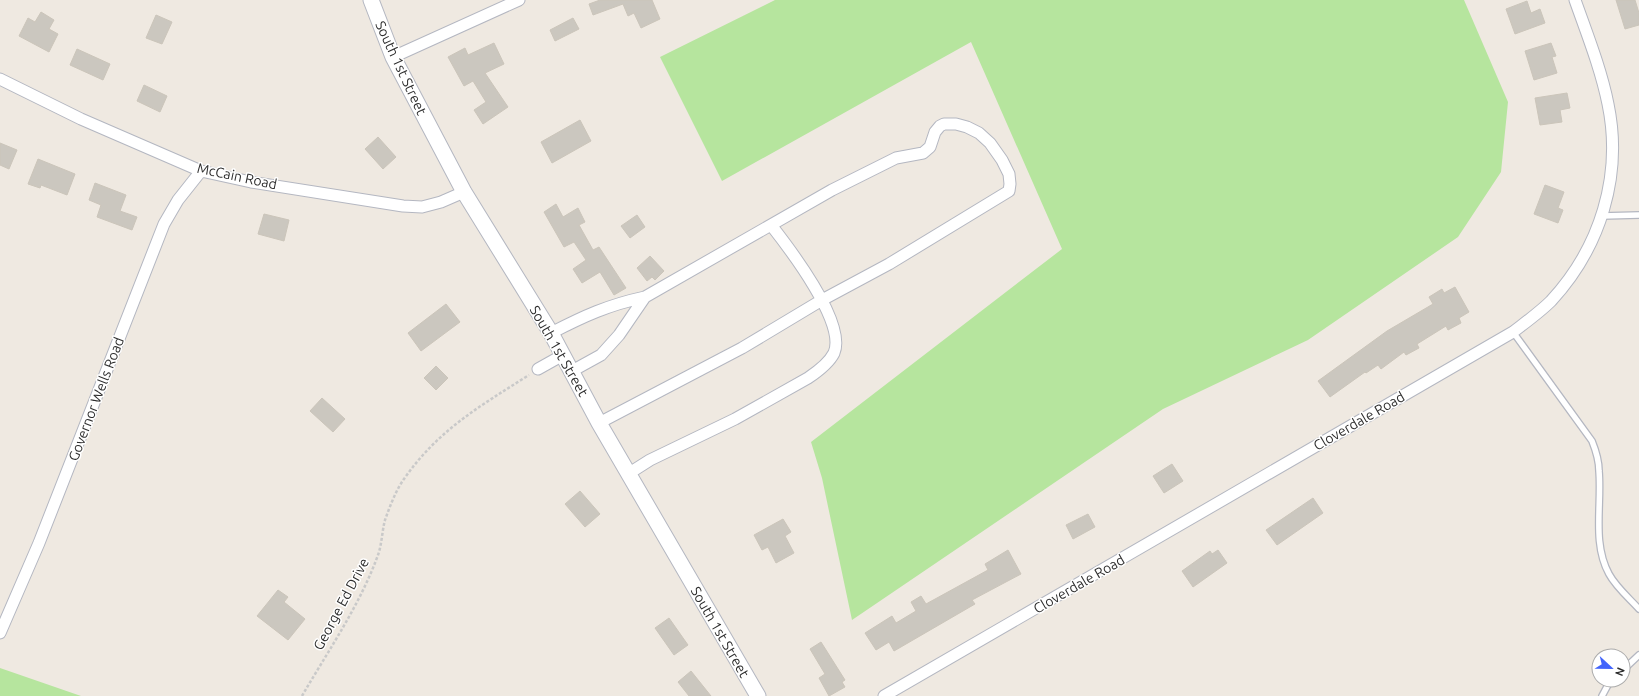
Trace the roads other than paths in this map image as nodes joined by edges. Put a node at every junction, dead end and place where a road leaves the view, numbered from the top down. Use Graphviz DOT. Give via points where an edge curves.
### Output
graph roads {
  1 [pos="371,0"];
  2 [pos="519,0"];
  3 [pos="1575,0"];
  4 [pos="393,57"];
  5 [pos="0,79"];
  6 [pos="201,171"];
  7 [pos="464,192"];
  8 [pos="1639,214"];
  9 [pos="1602,216"];
  10 [pos="770,225"];
  11 [pos="645,297"];
  12 [pos="822,300"];
  13 [pos="1514,332"];
  14 [pos="551,333"];
  15 [pos="563,355"];
  16 [pos="538,369"];
  17 [pos="572,371"];
  18 [pos="599,423"];
  19 [pos="628,474"];
  20 [pos="1639,609"];
  21 [pos="0,633"];
  22 [pos="1639,655"];
  23 [pos="1631,662"];
  24 [pos="758,696"];
  25 [pos="884,696"];
  1 -- 4 [label="main road, South 1st Street"];
  2 -- 4 [label="street"];
  3 -- 9 [label="street, Cloverdale Road" via="1604,85 1611,124 1611,177"];
  4 -- 7 [label="main road, South 1st Street"];
  5 -- 6 [label="street, McCain Road" via="81,119"];
  6 -- 7 [label="street, McCain Road" via="251,182 404,206 441,202"];
  6 -- 21 [label="street, Governor Wells Road" via="178,200 164,224 42,536"];
  7 -- 14 [label="main road, South 1st Street"];
  8 -- 9 [label="lane"];
  9 -- 13 [label="street, Cloverdale Road" via="1586,253 1569,278 1550,302"];
  10 -- 11 [label="street"];
  10 -- 12 [label="street"];
  10 -- 12 [label="street" via="874,168 896,158 923,153 930,147 935,132 944,124 956,124 979,133 1002,160 1010,179 1009,191 889,264"];
  11 -- 14 [label="street" via="597,310"];
  11 -- 17 [label="street" via="619,335 601,355"];
  12 -- 18 [label="street" via="742,348"];
  12 -- 19 [label="street" via="836,336 834,352 818,371 735,419 671,449"];
  13 -- 20 [label="lane" via="1592,441 1599,471 1602,556 1617,586"];
  13 -- 25 [label="street, Cloverdale Road"];
  14 -- 15 [label="main road, South 1st Street"];
  15 -- 16 [label="street"];
  15 -- 17 [label="main road, South 1st Street"];
  17 -- 18 [label="main road, South 1st Street"];
  18 -- 19 [label="main road, South 1st Street"];
  19 -- 24 [label="main road, South 1st Street"];
  22 -- 23 [label="lane"];
}
